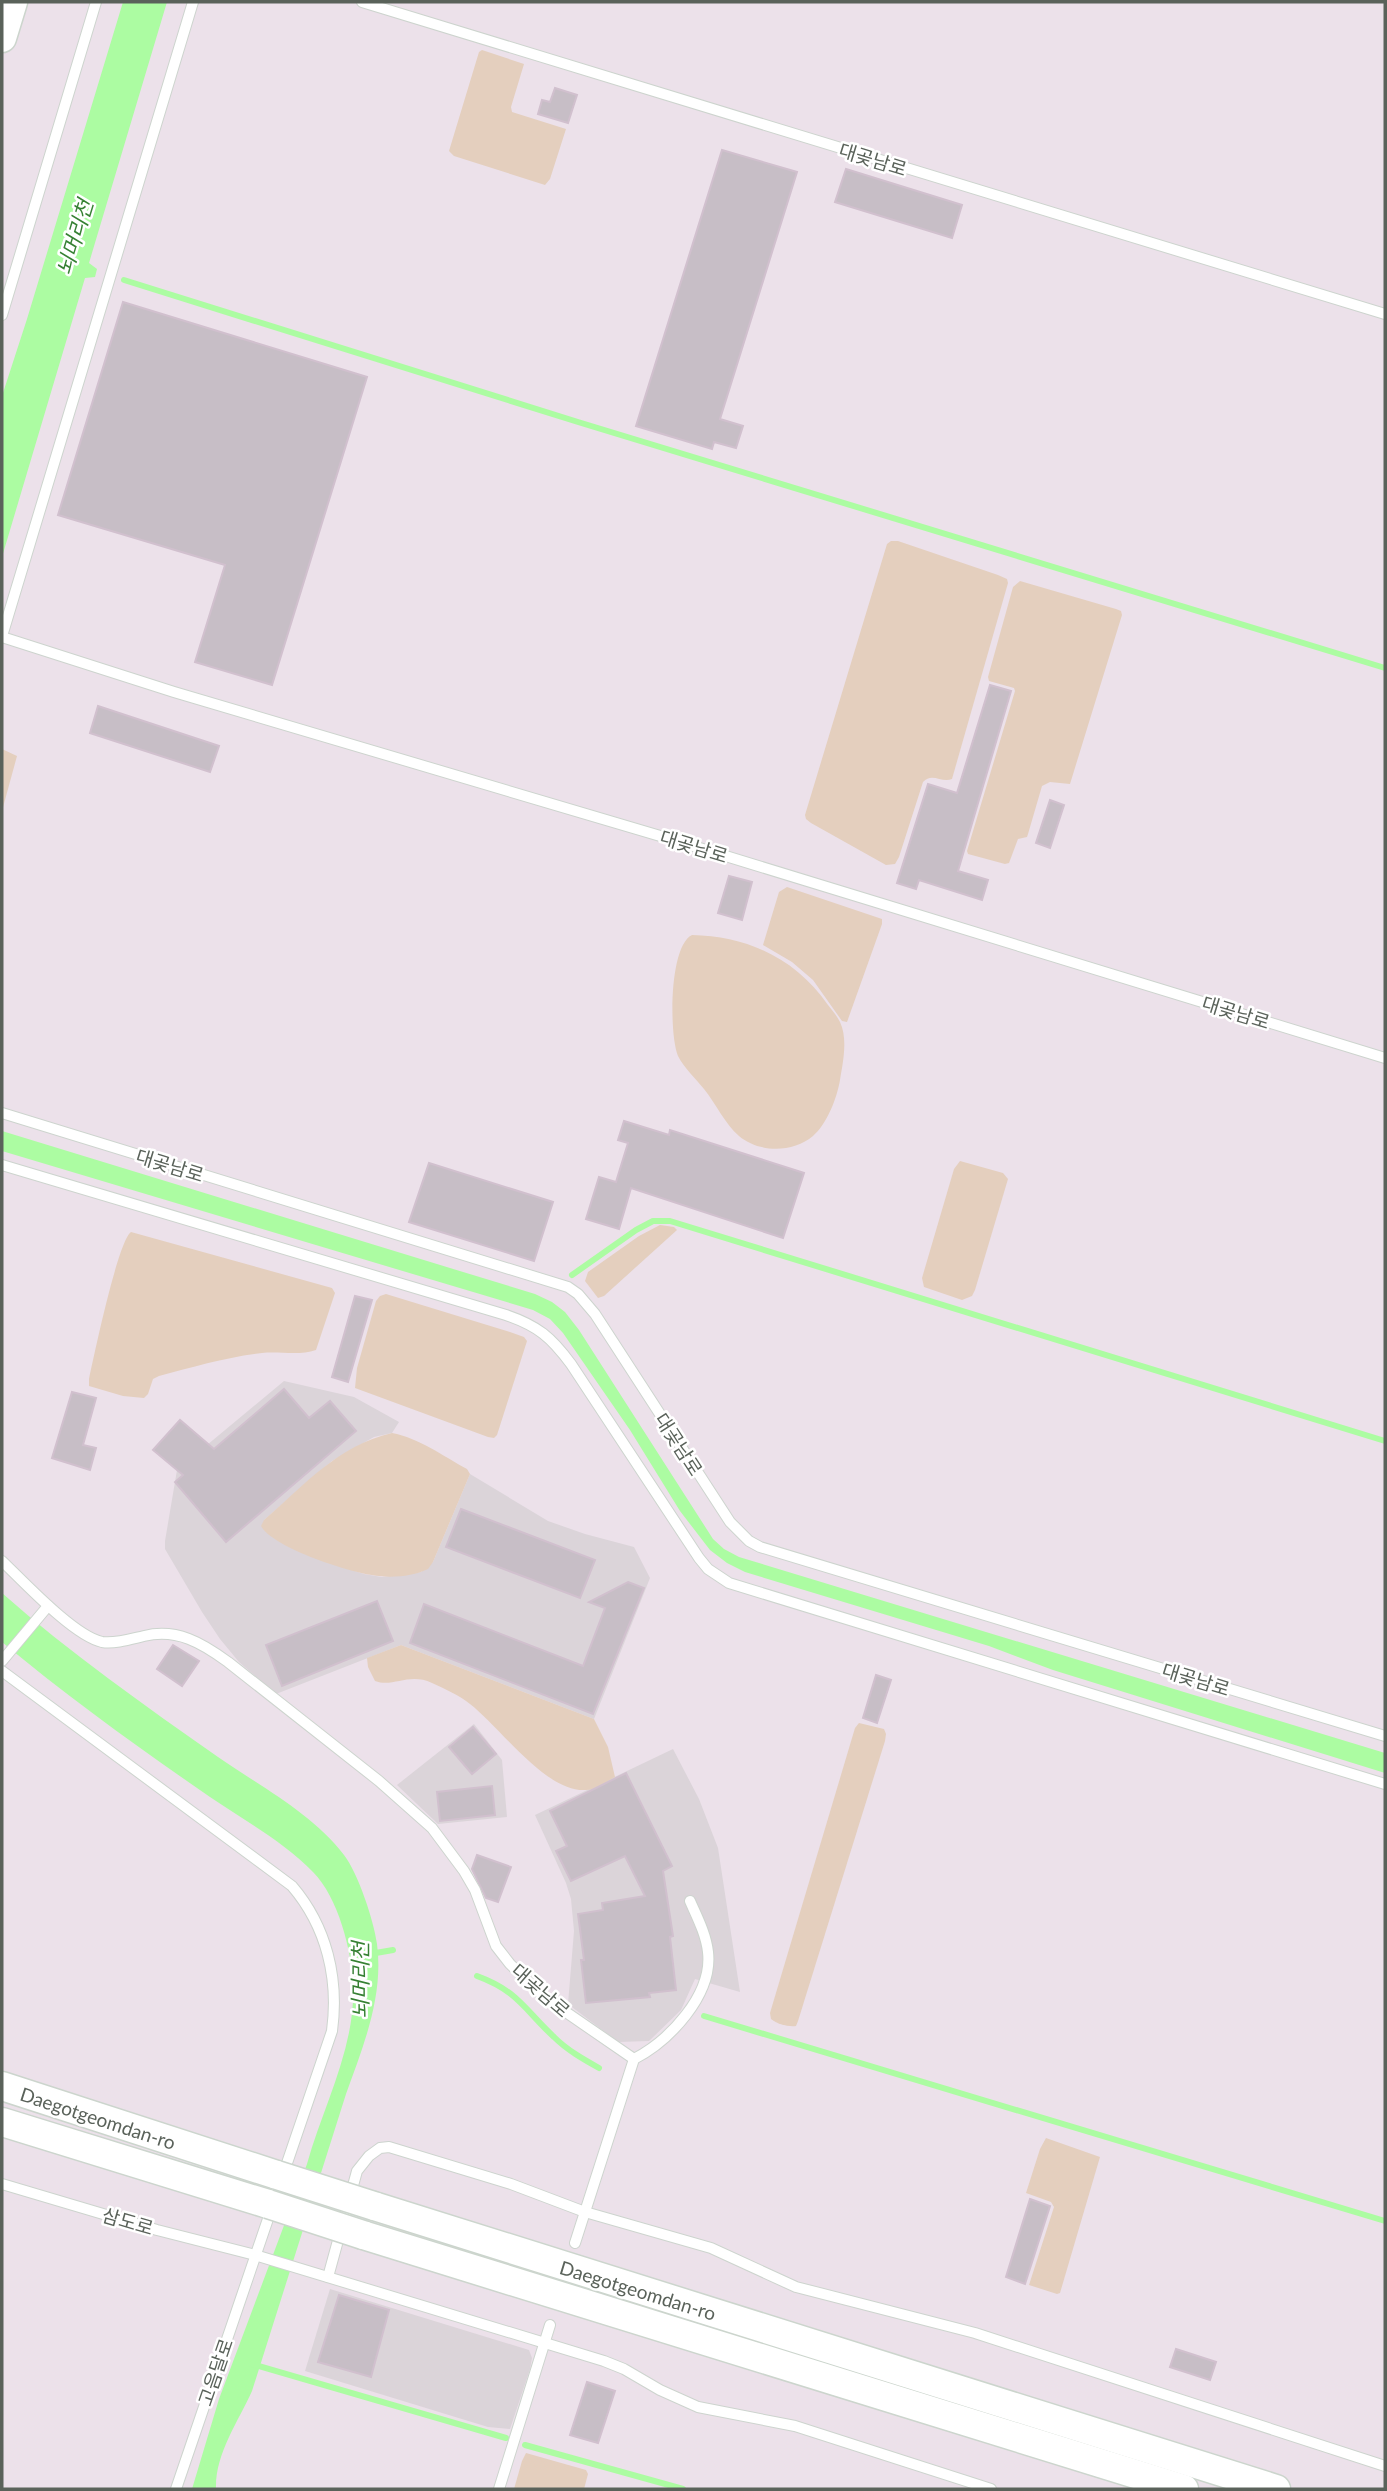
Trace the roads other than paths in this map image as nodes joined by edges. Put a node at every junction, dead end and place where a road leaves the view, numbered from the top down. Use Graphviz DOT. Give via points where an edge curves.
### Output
graph roads {
  1 [pos="13,2"];
  2 [pos="96,2"];
  3 [pos="193,2"];
  4 [pos="362,2"];
  5 [pos="2,38"];
  6 [pos="1385,314"];
  7 [pos="2,315"];
  8 [pos="2,636"];
  9 [pos="1385,1058"];
  10 [pos="2,1113"];
  11 [pos="2,1165"];
  12 [pos="2,1562"];
  13 [pos="48,1606"];
  14 [pos="2,1661"];
  15 [pos="2,1671"];
  16 [pos="1385,1736"];
  17 [pos="1385,1784"];
  18 [pos="690,1901"];
  19 [pos="634,2059"];
  20 [pos="2,2086"];
  21 [pos="2,2122"];
  22 [pos="2,2184"];
  23 [pos="585,2212"];
  24 [pos="575,2243"];
  25 [pos="259,2256"];
  26 [pos="328,2277"];
  27 [pos="550,2325"];
  28 [pos="544,2344"];
  29 [pos="1385,2466"];
  30 [pos="176,2489"];
  31 [pos="499,2489"];
  32 [pos="991,2489"];
  33 [pos="1184,2489"];
  34 [pos="1276,2489"];
  1 -- 5 [label="main road"];
  2 -- 7 [label="lane"];
  3 -- 8 [label="lane"];
  4 -- 6 [label="lane, 대곶남로"];
  8 -- 9 [label="lane, 대곶남로"];
  10 -- 16 [label="lane, 대곶남로" via="568,1287 595,1314 730,1522 760,1547"];
  11 -- 17 [label="lane" via="537,1328 571,1364 699,1558 729,1583"];
  12 -- 13 [label="lane, 대곶남로"];
  13 -- 14 [label="lane"];
  13 -- 19 [label="lane, 대곶남로" via="101,1642 165,1634 186,1637 228,1662 432,1828 475,1890 496,1946 510,1964 544,1997"];
  15 -- 25 [label="lane, 고음달로" via="274,1871 292,1886 315,1918 331,1968 332,2031"];
  18 -- 19 [label="lane" via="709,1954 705,1975 694,2002 671,2033"];
  19 -- 23 [label="lane"];
  20 -- 34 [label="main road, Daegotgeomdan-ro, bridge"];
  21 -- 33 [label="main road, Daegotgeomdan-ro, bridge"];
  22 -- 25 [label="lane, 삼도로"];
  23 -- 24 [label="lane"];
  23 -- 26 [label="lane" via="457,2166 380,2148 357,2171"];
  23 -- 29 [label="lane" via="710,2248 796,2287 975,2333"];
  25 -- 26 [label="lane, 삼도로"];
  25 -- 30 [label="lane, 고음달로"];
  26 -- 28 [label="lane, 삼도로"];
  27 -- 28 [label="lane"];
  28 -- 31 [label="lane"];
  28 -- 32 [label="lane, 삼도로" via="624,2369 698,2407 807,2430"];
}
